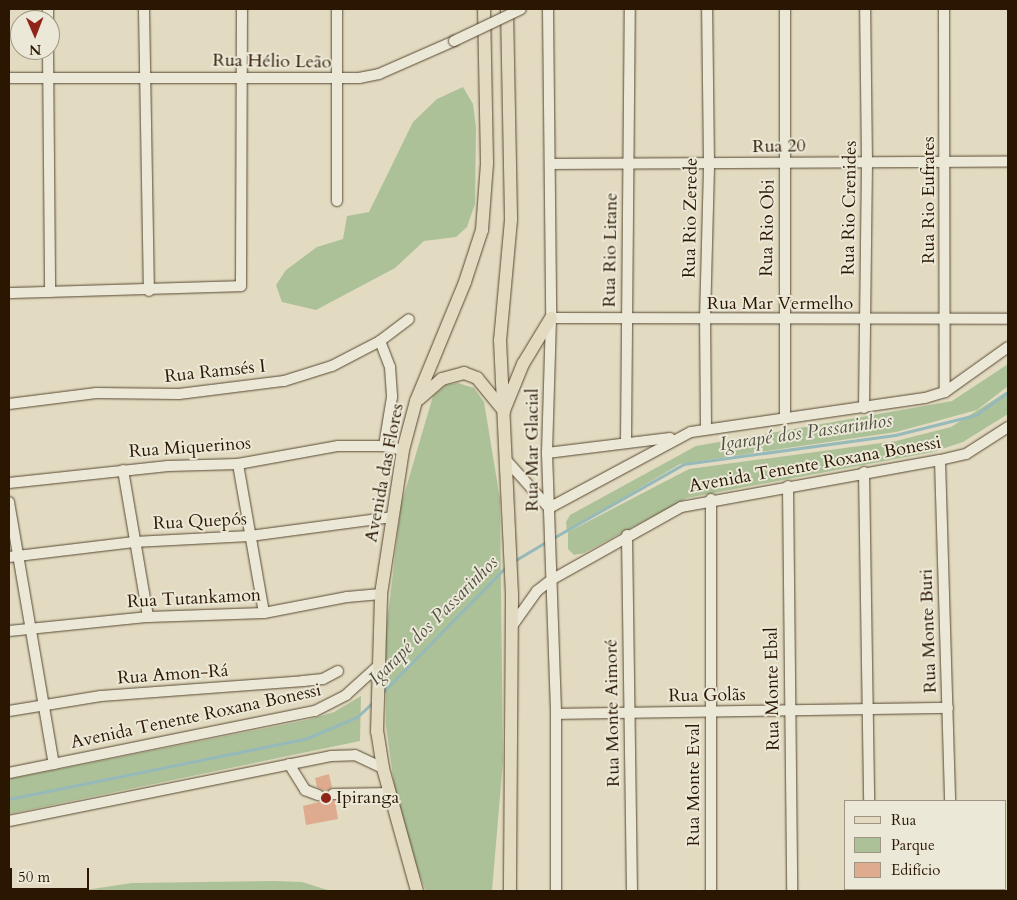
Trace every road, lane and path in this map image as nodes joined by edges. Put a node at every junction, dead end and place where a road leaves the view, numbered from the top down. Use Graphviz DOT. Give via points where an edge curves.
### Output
graph roads {
  1 [pos="144,9"];
  2 [pos="242,9"];
  3 [pos="337,9"];
  4 [pos="484,9"];
  5 [pos="507,9"];
  6 [pos="521,9"];
  7 [pos="548,9"];
  8 [pos="630,9"];
  9 [pos="707,9"];
  10 [pos="785,9"];
  11 [pos="865,9"];
  12 [pos="944,9"];
  13 [pos="48,60"];
  14 [pos="145,77"];
  15 [pos="242,77"];
  16 [pos="9,78"];
  17 [pos="48,78"];
  18 [pos="338,79"];
  19 [pos="867,162"];
  20 [pos="1008,162"];
  21 [pos="786,163"];
  22 [pos="945,163"];
  23 [pos="550,164"];
  24 [pos="629,164"];
  25 [pos="709,164"];
  26 [pos="337,201"];
  27 [pos="149,291"];
  28 [pos="50,292"];
  29 [pos="9,293"];
  30 [pos="551,318"];
  31 [pos="783,318"];
  32 [pos="1008,318"];
  33 [pos="409,319"];
  34 [pos="627,319"];
  35 [pos="705,320"];
  36 [pos="864,320"];
  37 [pos="946,320"];
  38 [pos="380,341"];
  39 [pos="1008,347"];
  40 [pos="945,392"];
  41 [pos="416,401"];
  42 [pos="9,404"];
  43 [pos="864,408"];
  44 [pos="504,411"];
  45 [pos="785,419"];
  46 [pos="1008,427"];
  47 [pos="706,428"];
  48 [pos="675,438"];
  49 [pos="626,442"];
  50 [pos="384,446"];
  51 [pos="403,450"];
  52 [pos="547,453"];
  53 [pos="940,460"];
  54 [pos="508,462"];
  55 [pos="238,464"];
  56 [pos="123,470"];
  57 [pos="864,472"];
  58 [pos="9,483"];
  59 [pos="788,486"];
  60 [pos="711,499"];
  61 [pos="9,502"];
  62 [pos="549,508"];
  63 [pos="392,517"];
  64 [pos="627,535"];
  65 [pos="250,536"];
  66 [pos="134,542"];
  67 [pos="20,555"];
  68 [pos="9,556"];
  69 [pos="551,580"];
  70 [pos="381,594"];
  71 [pos="264,613"];
  72 [pos="148,618"];
  73 [pos="512,626"];
  74 [pos="29,628"];
  75 [pos="9,631"];
  76 [pos="378,666"];
  77 [pos="338,671"];
  78 [pos="43,703"];
  79 [pos="948,708"];
  80 [pos="868,710"];
  81 [pos="9,711"];
  82 [pos="789,711"];
  83 [pos="710,712"];
  84 [pos="556,714"];
  85 [pos="630,714"];
  86 [pos="54,764"];
  87 [pos="288,764"];
  88 [pos="383,768"];
  89 [pos="9,773"];
  90 [pos="390,793"];
  91 [pos="333,794"];
  92 [pos="318,795"];
  93 [pos="869,800"];
  94 [pos="950,800"];
  95 [pos="9,821"];
  96 [pos="417,891"];
  97 [pos="510,891"];
  98 [pos="556,891"];
  99 [pos="632,891"];
  100 [pos="711,891"];
  101 [pos="792,891"];
  1 -- 14 [label="street"];
  2 -- 15 [label="street"];
  3 -- 18 [label="street"];
  4 -- 41 [label="main road, Avenida das Flores" via="487,163 482,230 465,282"];
  5 -- 44 [label="main road" via="511,220 501,310"];
  6 -- 18 [label="street, Rua Hélio Leão, bridge" via="379,74"];
  7 -- 23 [label="street, Rua Mar Glacial"];
  8 -- 24 [label="street, Rua Rio Litane"];
  9 -- 25 [label="street, Rua Rio Zerede"];
  10 -- 21 [label="street, Rua Rio Obi"];
  11 -- 19 [label="street, Rua Rio Crenides"];
  12 -- 22 [label="street, Rua Rio Eufrates"];
  13 -- 17 [label="street"];
  14 -- 15 [label="street, Rua Hélio Leão"];
  14 -- 17 [label="street, Rua Hélio Leão"];
  14 -- 27 [label="street"];
  15 -- 18 [label="street, Rua Hélio Leão"];
  15 -- 27 [label="street" via="241,286"];
  16 -- 17 [label="street, Rua Hélio Leão"];
  17 -- 28 [label="street"];
  18 -- 26 [label="street"];
  19 -- 21 [label="street, Rua 20"];
  19 -- 22 [label="street, Rua 20"];
  19 -- 36 [label="street, Rua Rio Crenides"];
  20 -- 22 [label="street, Rua 20"];
  21 -- 25 [label="street, Rua 20"];
  21 -- 31 [label="street, Rua Rio Obi"];
  22 -- 37 [label="street, Rua Rio Eufrates"];
  23 -- 24 [label="street, Rua 20"];
  23 -- 30 [label="street, Rua Mar Glacial"];
  24 -- 25 [label="street, Rua 20"];
  24 -- 34 [label="street, Rua Rio Litane"];
  25 -- 35 [label="street, Rua Rio Zerede"];
  27 -- 28 [label="street"];
  28 -- 29 [label="street"];
  30 -- 34 [label="street, Rua Mar Vermelho"];
  30 -- 44 [label="main road" via="523,364"];
  30 -- 52 [label="street, Rua Mar Glacial"];
  31 -- 35 [label="street, Rua Mar Vermelho"];
  31 -- 36 [label="street, Rua Mar Vermelho"];
  31 -- 45 [label="street, Rua Rio Obi"];
  32 -- 37 [label="street, Rua Mar Vermelho"];
  33 -- 38 [label="street, Rua Ramsés I"];
  34 -- 35 [label="street, Rua Mar Vermelho"];
  34 -- 49 [label="street, Rua Rio Litane"];
  35 -- 47 [label="street, Rua Rio Zerede"];
  36 -- 37 [label="street, Rua Mar Vermelho"];
  36 -- 43 [label="street, Rua Rio Crenides"];
  37 -- 40 [label="street, Rua Rio Eufrates"];
  38 -- 42 [label="street, Rua Ramsés I" via="310,375 247,388 179,394 96,393"];
  38 -- 50 [label="street" via="390,367 392,397"];
  39 -- 40 [label="street"];
  40 -- 43 [label="street"];
  41 -- 44 [label="main road" via="442,379 464,373 477,378"];
  41 -- 51 [label="main road, Avenida das Flores"];
  43 -- 45 [label="street"];
  44 -- 54 [label="main road"];
  45 -- 47 [label="street"];
  46 -- 53 [label="street, Avenida Tenente Roxana Bonessi" via="966,454"];
  47 -- 48 [label="street"];
  48 -- 49 [label="street"];
  48 -- 62 [label="street"];
  49 -- 52 [label="street"];
  50 -- 51 [label="street, Rua Miquerinos"];
  50 -- 55 [label="street, Rua Miquerinos" via="318,448"];
  51 -- 63 [label="main road, Avenida das Flores"];
  52 -- 62 [label="street, Rua Mar Glacial"];
  53 -- 57 [label="street, Avenida Tenente Roxana Bonessi"];
  53 -- 79 [label="street, Rua Monte Buri"];
  54 -- 62 [label="street"];
  54 -- 73 [label="main road"];
  55 -- 56 [label="street, Rua Miquerinos"];
  55 -- 65 [label="street"];
  56 -- 58 [label="street, Rua Miquerinos"];
  56 -- 66 [label="street"];
  57 -- 59 [label="street, Avenida Tenente Roxana Bonessi"];
  57 -- 80 [label="street"];
  59 -- 60 [label="street, Avenida Tenente Roxana Bonessi"];
  59 -- 82 [label="street, Rua Monte Ebal"];
  60 -- 64 [label="street, Avenida Tenente Roxana Bonessi" via="681,507"];
  60 -- 83 [label="street, Rua Monte Eval"];
  61 -- 67 [label="street"];
  62 -- 69 [label="street, Rua Mar Glacial"];
  63 -- 65 [label="street, Rua Quepós"];
  63 -- 70 [label="main road, Avenida das Flores"];
  64 -- 69 [label="street, Avenida Tenente Roxana Bonessi"];
  64 -- 85 [label="street, Rua Monte Aimoré"];
  65 -- 66 [label="street, Rua Quepós"];
  65 -- 71 [label="street"];
  66 -- 67 [label="street, Rua Quepós"];
  66 -- 72 [label="street"];
  67 -- 68 [label="street, Rua Quepós"];
  67 -- 74 [label="street"];
  69 -- 73 [label="street, Avenida Tenente Roxana Bonessi" via="537,591"];
  69 -- 84 [label="street, Rua Mar Glacial"];
  70 -- 71 [label="street, Rua Tutankamon"];
  70 -- 76 [label="main road, Avenida das Flores"];
  71 -- 72 [label="street, Rua Tutankamon"];
  72 -- 74 [label="street, Rua Tutankamon"];
  73 -- 97 [label="main road"];
  74 -- 75 [label="street, Rua Tutankamon"];
  74 -- 78 [label="street"];
  76 -- 86 [label="street, Avenida Tenente Roxana Bonessi" via="346,695 315,711"];
  76 -- 88 [label="main road, Avenida das Flores" via="376,693"];
  77 -- 78 [label="street, Rua Amon-Rá" via="323,679"];
  78 -- 81 [label="street, Rua Amon-Rá"];
  78 -- 86 [label="street"];
  79 -- 80 [label="street, Rua Golãs"];
  79 -- 94 [label="street, Rua Monte Buri"];
  80 -- 82 [label="street, Rua Golãs"];
  80 -- 93 [label="street"];
  82 -- 83 [label="street, Rua Golãs"];
  82 -- 101 [label="street, Rua Monte Ebal"];
  83 -- 85 [label="street, Rua Golãs"];
  83 -- 100 [label="street, Rua Monte Eval"];
  84 -- 85 [label="street, Rua Golãs"];
  84 -- 98 [label="street, Rua Mar Glacial"];
  85 -- 99 [label="street, Rua Monte Aimoré"];
  86 -- 89 [label="street, Avenida Tenente Roxana Bonessi"];
  87 -- 88 [label="street" via="355,755"];
  87 -- 92 [label="street" via="305,790"];
  87 -- 95 [label="street"];
  88 -- 90 [label="main road, Avenida das Flores"];
  90 -- 91 [label="street"];
  90 -- 96 [label="main road, Avenida das Flores"];
}
